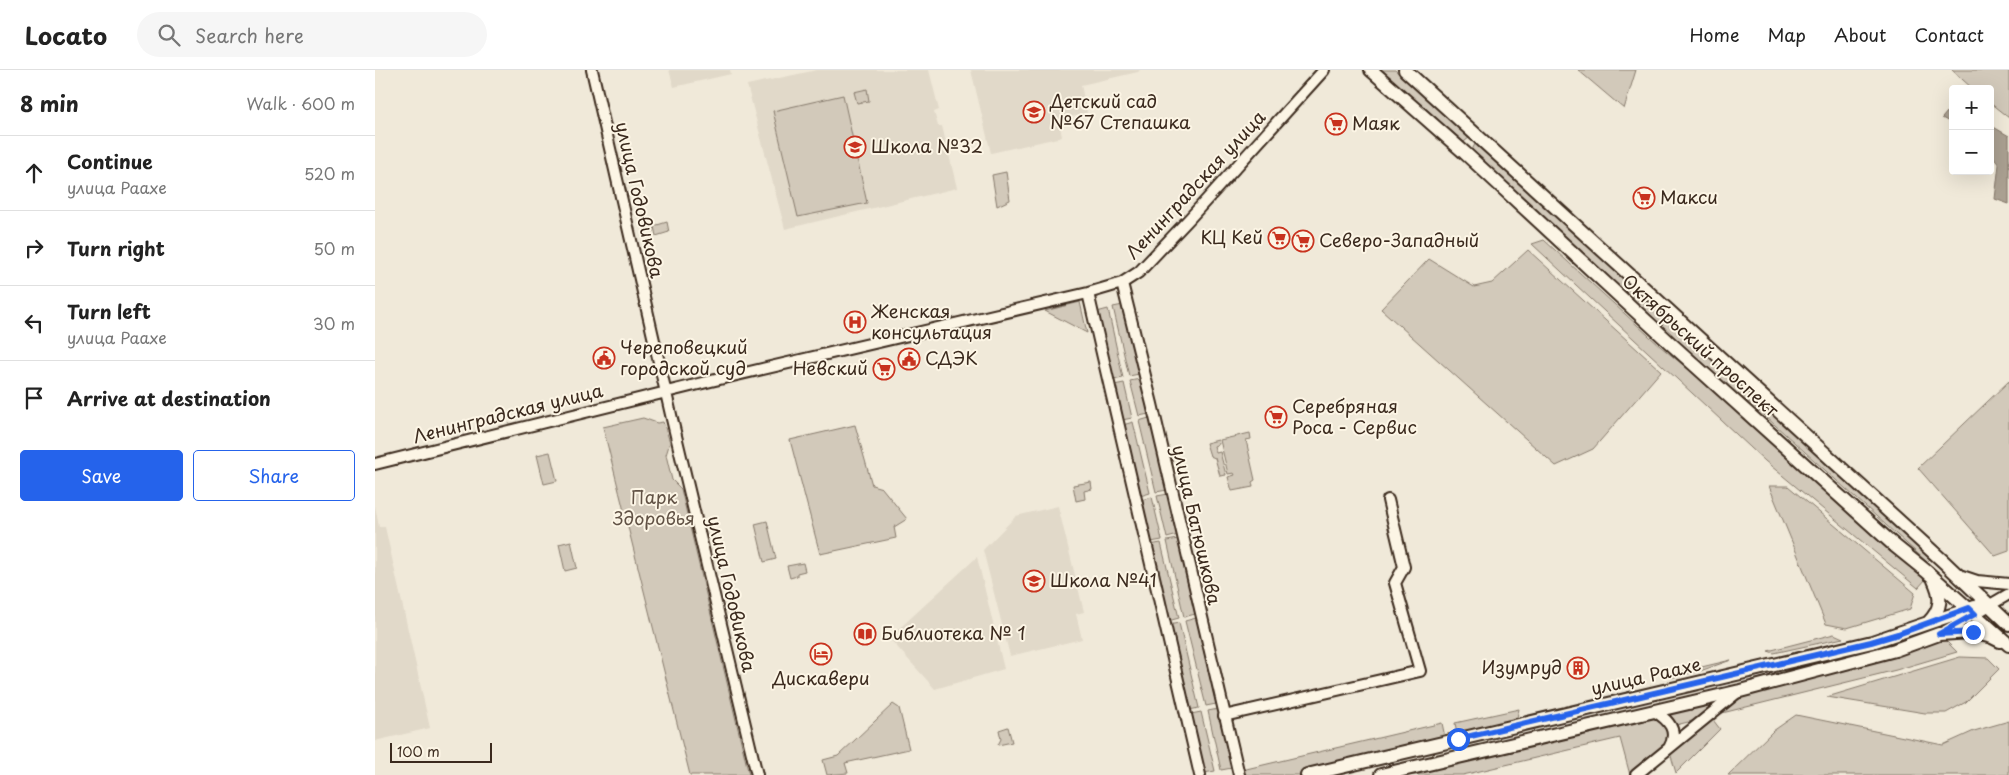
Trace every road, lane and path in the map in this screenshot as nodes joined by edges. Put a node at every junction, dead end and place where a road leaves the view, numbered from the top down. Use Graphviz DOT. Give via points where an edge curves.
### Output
graph roads {
  1 [pos="592,70"];
  2 [pos="1324,70"];
  3 [pos="1371,70"];
  4 [pos="1405,70"];
  5 [pos="1479,139"];
  6 [pos="1465,152"];
  7 [pos="1122,283"];
  8 [pos="1088,293"];
  9 [pos="666,392"];
  10 [pos="375,464"];
  11 [pos="1388,500"];
  12 [pos="1939,558"];
  13 [pos="1929,574"];
  14 [pos="1957,574"];
  15 [pos="2009,584"];
  16 [pos="2009,594"];
  17 [pos="1990,605"];
  18 [pos="1972,611"];
  19 [pos="1927,624"];
  20 [pos="2009,624"];
  21 [pos="1939,634"];
  22 [pos="2009,645"];
  23 [pos="1740,691"];
  24 [pos="1654,711"];
  25 [pos="1224,716"];
  26 [pos="1669,749"];
  27 [pos="757,775"];
  28 [pos="1200,775"];
  29 [pos="1239,775"];
  30 [pos="1307,775"];
  31 [pos="1381,775"];
  32 [pos="1636,775"];
  1 -- 9 [label="street, улица Годовикова"];
  2 -- 7 [label="street, Ленинградская улица" via="1139,272"];
  3 -- 6 [label="main road, Октябрьский проспект"];
  4 -- 5 [label="main road, Октябрьский проспект"];
  5 -- 6 [label="main road" via="1473,139"];
  5 -- 12 [label="main road, Октябрьский проспект"];
  6 -- 13 [label="main road, Октябрьский проспект" via="1871,524 1873,534 1917,571"];
  7 -- 8 [label="street, Ленинградская улица"];
  7 -- 25 [label="street, улица Батюшкова"];
  8 -- 9 [label="street, Ленинградская улица"];
  8 -- 28 [label="street"];
  9 -- 10 [label="street, Ленинградская улица"];
  9 -- 27 [label="street, улица Годовикова"];
  11 -- 25 [label="street" via="1404,567 1395,583 1420,671"];
  12 -- 13 [label="main road"];
  12 -- 14 [label="main road, Октябрьский проспект"];
  13 -- 18 [label="main road"];
  13 -- 19 [label="main road" via="1941,601"];
  14 -- 15 [label="street" via="1977,581"];
  14 -- 17 [label="main road, Октябрьский проспект"];
  16 -- 17 [label="street"];
  17 -- 18 [label="main road, улица Раахе"];
  17 -- 20 [label="main road, Октябрьский проспект"];
  18 -- 19 [label="main road, улица Раахе"];
  18 -- 21 [label="street"];
  18 -- 22 [label="main road"];
  19 -- 30 [label="main road, улица Раахе" via="1871,642"];
  21 -- 22 [label="main road, улица Раахе" via="1973,632 1992,636"];
  21 -- 23 [label="main road, улица Раахе" via="1895,650"];
  23 -- 24 [label="main road, улица Раахе"];
  23 -- 26 [label="street"];
  24 -- 26 [label="street" via="1665,717 1671,726 1674,735"];
  24 -- 31 [label="main road, улица Раахе"];
  25 -- 29 [label="street, улица Батюшкова"];
  26 -- 32 [label="street"];
}
